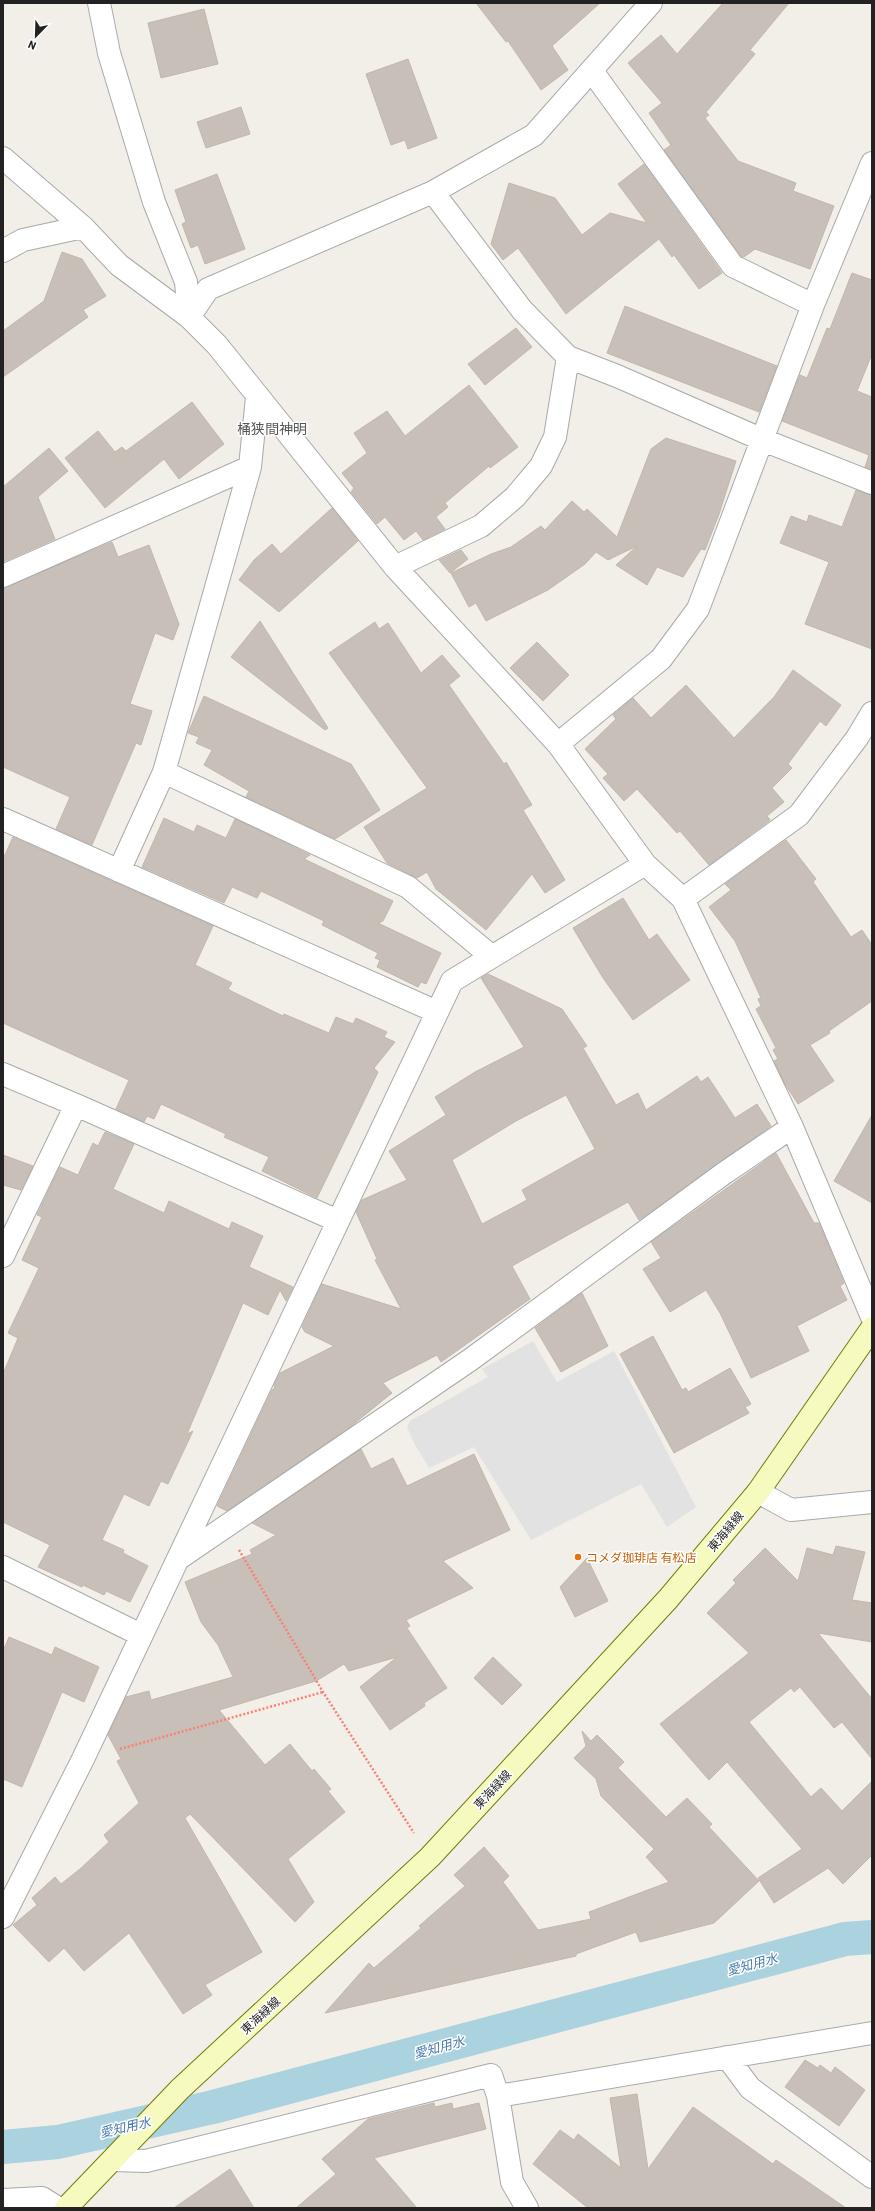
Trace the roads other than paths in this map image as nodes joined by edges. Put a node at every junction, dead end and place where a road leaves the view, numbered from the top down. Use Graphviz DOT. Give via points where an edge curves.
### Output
graph roads {
  1 [pos="99,3"];
  2 [pos="651,3"];
  3 [pos="592,71"];
  4 [pos="3,158"];
  5 [pos="872,163"];
  6 [pos="433,192"];
  7 [pos="83,227"];
  8 [pos="3,251"];
  9 [pos="813,305"];
  10 [pos="189,317"];
  11 [pos="568,357"];
  12 [pos="257,397"];
  13 [pos="763,440"];
  14 [pos="250,467"];
  15 [pos="872,482"];
  16 [pos="395,567"];
  17 [pos="3,576"];
  18 [pos="872,713"];
  19 [pos="558,744"];
  20 [pos="164,772"];
  21 [pos="3,819"];
  22 [pos="645,864"];
  23 [pos="119,871"];
  24 [pos="683,899"];
  25 [pos="491,956"];
  26 [pos="437,1012"];
  27 [pos="3,1074"];
  28 [pos="76,1105"];
  29 [pos="792,1127"];
  30 [pos="338,1221"];
  31 [pos="3,1256"];
  32 [pos="872,1317"];
  33 [pos="872,1328"];
  34 [pos="758,1492"];
  35 [pos="872,1502"];
  36 [pos="178,1559"];
  37 [pos="3,1567"];
  38 [pos="141,1635"];
  39 [pos="3,1917"];
  40 [pos="872,2033"];
  41 [pos="727,2057"];
  42 [pos="498,2096"];
  43 [pos="117,2156"];
  44 [pos="872,2177"];
  45 [pos="3,2200"];
  46 [pos="58,2208"];
  47 [pos="66,2208"];
  48 [pos="527,2208"];
  1 -- 10 [label="street" via="109,53 154,202 186,282"];
  2 -- 3 [label="street"];
  3 -- 6 [label="street" via="534,135"];
  3 -- 9 [label="street" via="733,266"];
  4 -- 7 [label="street"];
  5 -- 9 [label="street"];
  6 -- 10 [label="street" via="208,289"];
  6 -- 11 [label="street" via="522,310"];
  7 -- 8 [label="street" via="23,240"];
  7 -- 10 [label="street" via="119,265"];
  9 -- 13 [label="street"];
  10 -- 12 [label="street" via="217,345"];
  11 -- 13 [label="street"];
  11 -- 16 [label="street" via="555,437 541,466 515,498 481,526"];
  12 -- 14 [label="street"];
  12 -- 16 [label="street"];
  13 -- 15 [label="street"];
  13 -- 19 [label="street" via="698,609 661,659"];
  14 -- 17 [label="street"];
  14 -- 20 [label="street"];
  16 -- 19 [label="street"];
  18 -- 24 [label="street" via="857,738 799,815"];
  19 -- 22 [label="street"];
  20 -- 23 [label="street"];
  20 -- 25 [label="street" via="408,887"];
  21 -- 23 [label="street"];
  22 -- 24 [label="street"];
  22 -- 25 [label="street"];
  23 -- 26 [label="street"];
  24 -- 29 [label="street"];
  25 -- 26 [label="street" via="452,981"];
  26 -- 30 [label="street"];
  27 -- 28 [label="street"];
  28 -- 30 [label="street"];
  28 -- 31 [label="street"];
  29 -- 32 [label="street"];
  29 -- 36 [label="street" via="723,1174 470,1360"];
  30 -- 36 [label="street"];
  33 -- 34 [label="main road, 東海緑線"];
  34 -- 35 [label="street" via="791,1510"];
  34 -- 43 [label="main road, 東海緑線" via="668,1599 430,1857 180,2089"];
  36 -- 38 [label="street"];
  37 -- 38 [label="street"];
  38 -- 39 [label="street" via="83,1759"];
  40 -- 41 [label="street"];
  41 -- 42 [label="street"];
  41 -- 44 [label="street" via="750,2088"];
  42 -- 43 [label="street" via="491,2075 146,2161"];
  42 -- 48 [label="street" via="512,2182"];
  43 -- 47 [label="main road, 東海緑線"];
  45 -- 46 [label="street" via="42,2198"];
}
